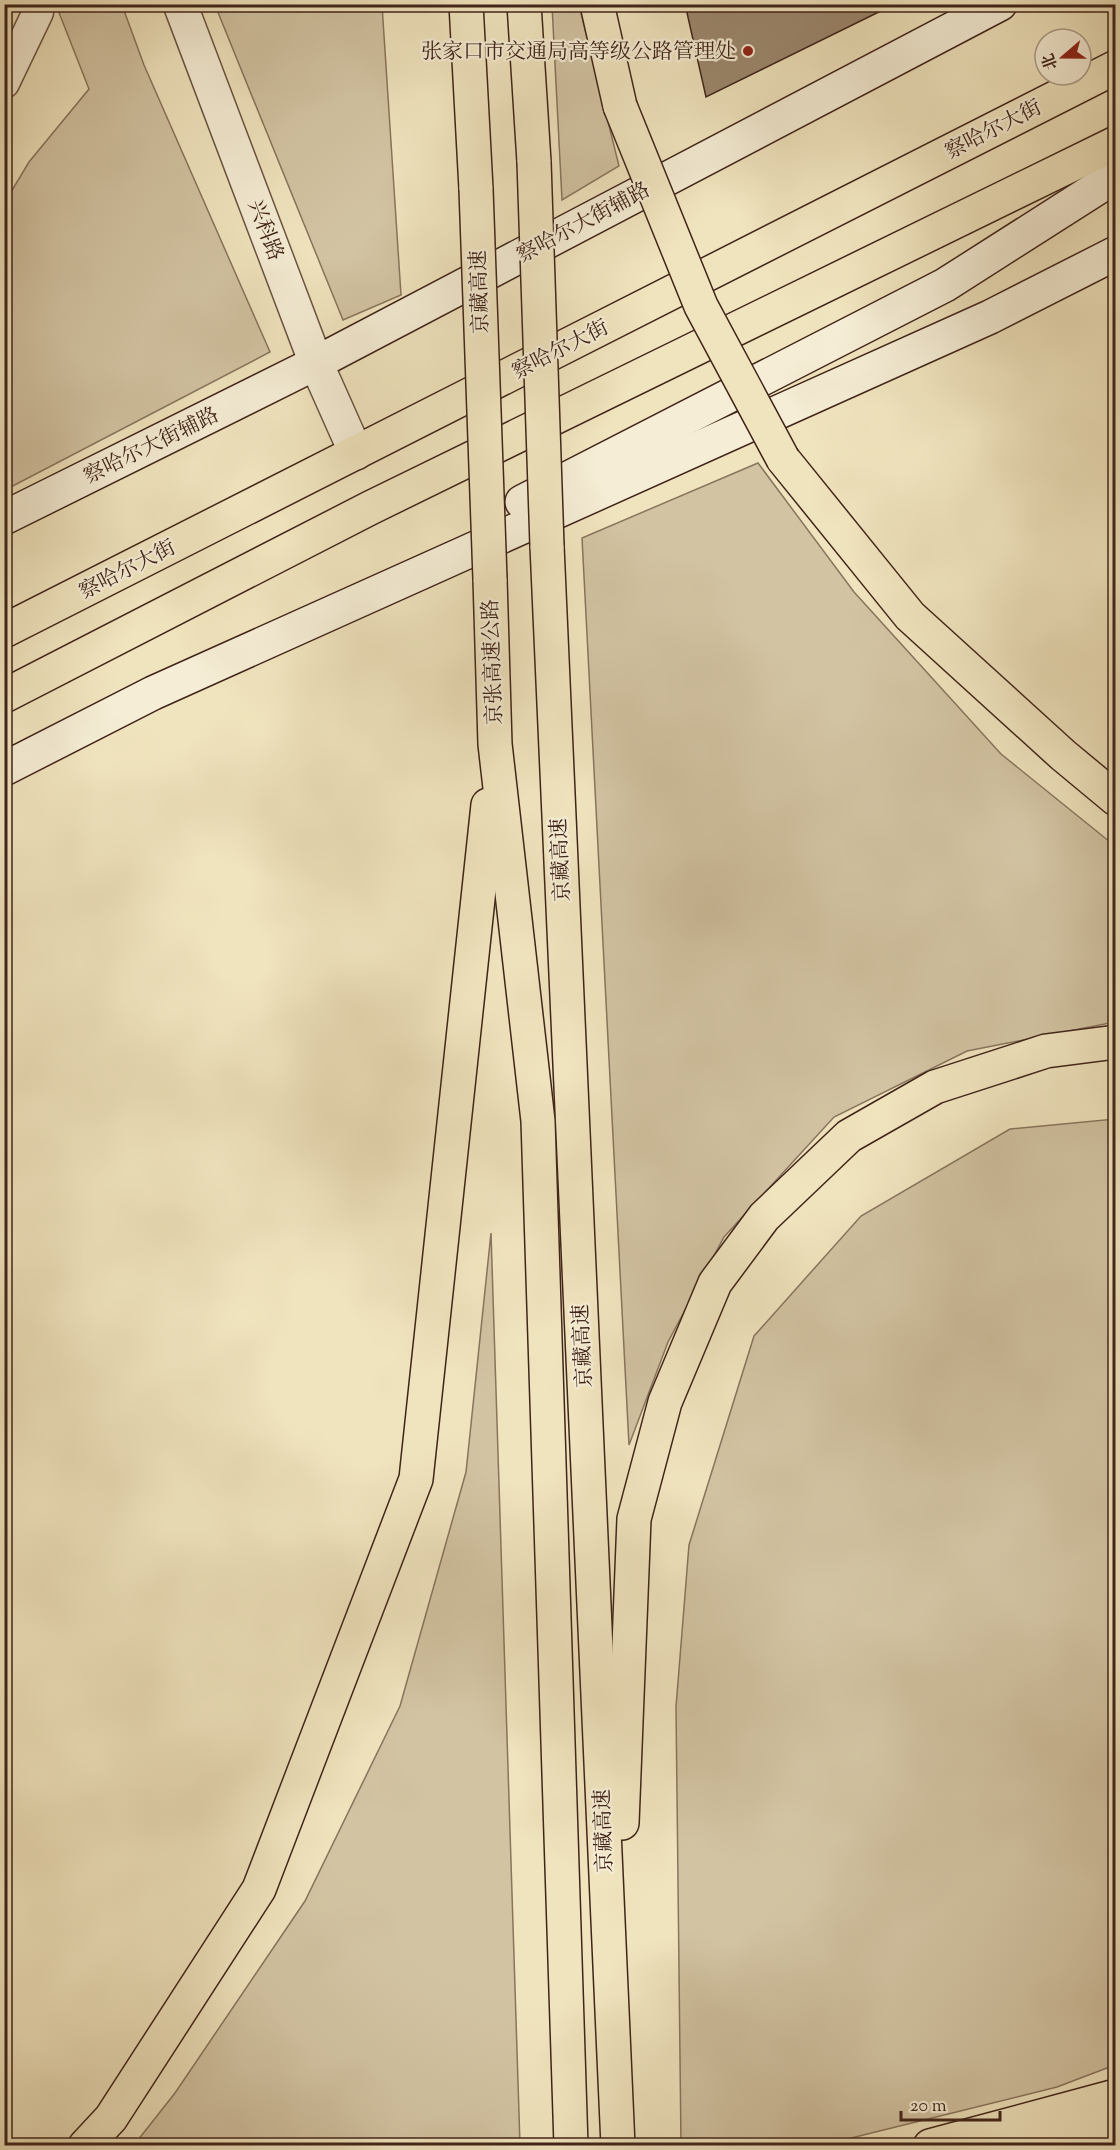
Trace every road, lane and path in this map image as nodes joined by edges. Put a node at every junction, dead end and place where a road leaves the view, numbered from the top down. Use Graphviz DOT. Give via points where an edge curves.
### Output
graph roads {
  1 [pos="35,4"];
  2 [pos="180,4"];
  3 [pos="466,4"];
  4 [pos="524,4"];
  5 [pos="597,4"];
  6 [pos="1000,4"];
  7 [pos="1116,67"];
  8 [pos="4,83"];
  9 [pos="1116,142"];
  10 [pos="1116,177"];
  11 [pos="1116,253"];
  12 [pos="316,363"];
  13 [pos="356,453"];
  14 [pos="4,518"];
  15 [pos="490,579"];
  16 [pos="4,632"];
  17 [pos="153,693"];
  18 [pos="4,696"];
  19 [pos="495,744"];
  20 [pos="4,769"];
  21 [pos="1116,799"];
  22 [pos="1116,1042"];
  23 [pos="612,2058"];
  24 [pos="1116,2096"];
  25 [pos="1116,2125"];
  26 [pos="85,2145"];
  27 [pos="571,2145"];
  28 [pos="618,2145"];
  29 [pos="930,2145"];
  30 [pos="1033,2145"];
  1 -- 8 [label="street" via="38,12"];
  2 -- 12 [label="main road, 兴科路"];
  3 -- 15 [label="highway, 京藏高速, bridge"];
  4 -- 23 [label="highway, 京藏高速, bridge" via="534,162 546,546"];
  5 -- 21 [label="highway, bridge" via="620,106 701,306 783,459 910,616 1063,756"];
  6 -- 12 [label="main road, 察哈尔大街辅路"];
  7 -- 13 [label="highway, 察哈尔大街"];
  9 -- 18 [label="highway" via="370,508"];
  10 -- 17 [label="main road" via="945,285"];
  11 -- 17 [label="main road" via="990,316"];
  12 -- 13 [label="main road, 兴科路"];
  12 -- 14 [label="main road, 察哈尔大街辅路"];
  13 -- 16 [label="highway, 察哈尔大街"];
  15 -- 19 [label="highway, 京张高速公路"];
  17 -- 20 [label="main road"];
  19 -- 26 [label="highway" via="416,1479 259,1889 111,2118"];
  19 -- 27 [label="highway, 京藏高速" via="538,1121"];
  22 -- 23 [label="highway" via="1046,1051 935,1087 849,1136 764,1217 715,1283 665,1402 634,1519"];
  23 -- 28 [label="highway, 京藏高速"];
  24 -- 29 [label="highway"];
  25 -- 30 [label="highway"];
}
